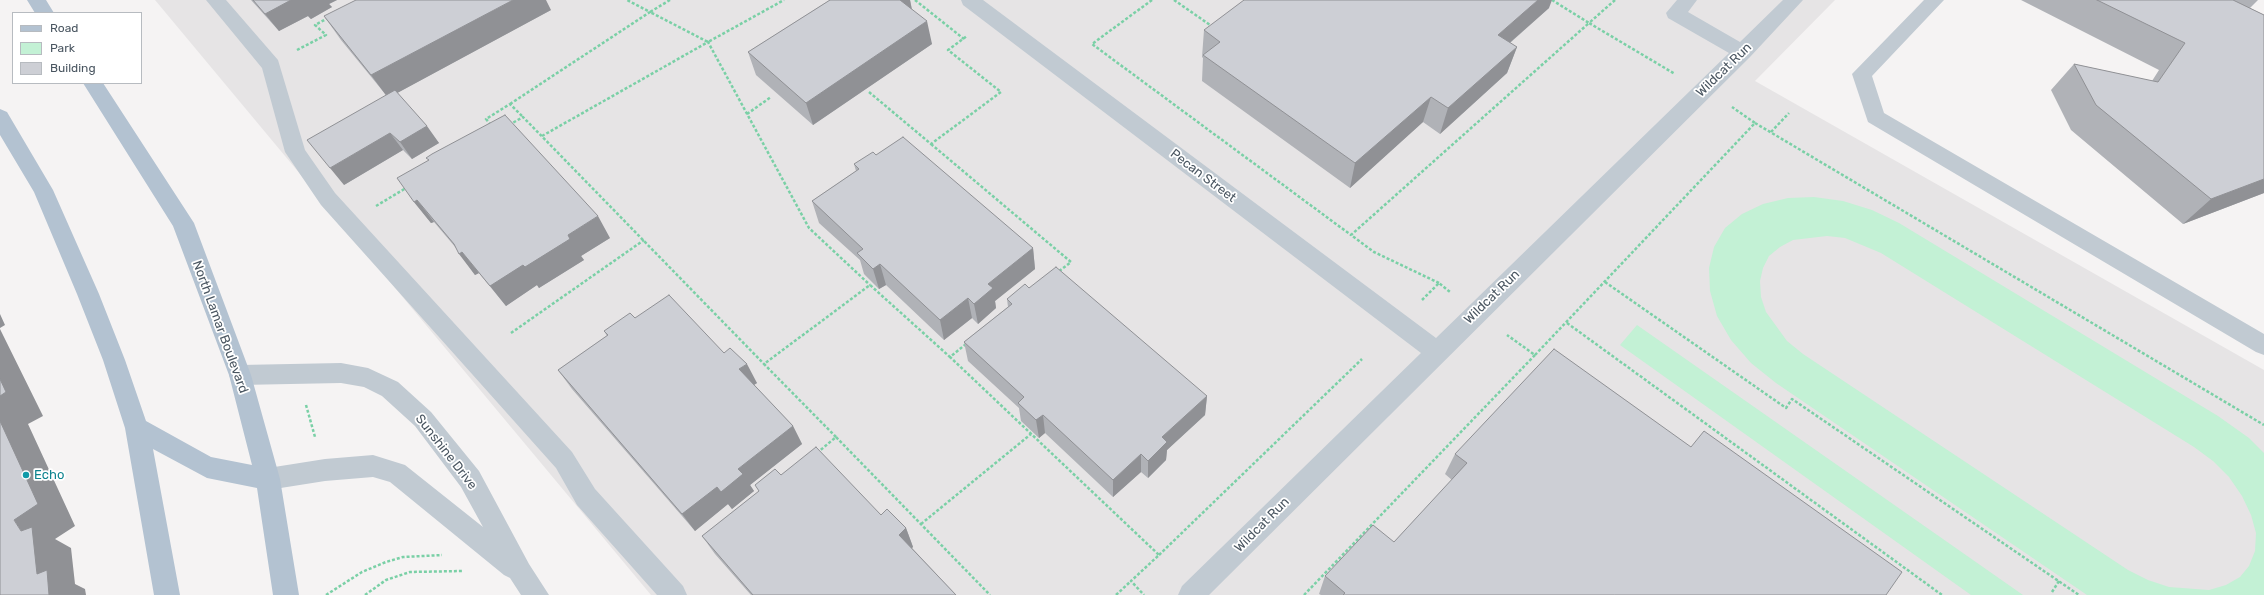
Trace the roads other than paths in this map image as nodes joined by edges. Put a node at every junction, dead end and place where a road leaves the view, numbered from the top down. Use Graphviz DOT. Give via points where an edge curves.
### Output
graph roads {
  1 [pos="36,0"];
  2 [pos="215,0"];
  3 [pos="970,0"];
  4 [pos="1688,0"];
  5 [pos="1794,0"];
  6 [pos="1935,0"];
  7 [pos="44,12"];
  8 [pos="1743,52"];
  9 [pos="94,84"];
  10 [pos="0,117"];
  11 [pos="2264,345"];
  12 [pos="1437,352"];
  13 [pos="240,375"];
  14 [pos="137,428"];
  15 [pos="268,479"];
  16 [pos="520,572"];
  17 [pos="168,595"];
  18 [pos="286,595"];
  19 [pos="536,595"];
  20 [pos="674,595"];
  21 [pos="1191,595"];
  1 -- 7 [label="main road"];
  2 -- 20 [label="street" via="271,65 295,152 328,198 564,460 586,497"];
  3 -- 12 [label="street, Pecan Street"];
  4 -- 8 [label="street" via="1675,13"];
  5 -- 8 [label="street, Wildcat Run"];
  6 -- 11 [label="street" via="1862,74 1875,117"];
  8 -- 12 [label="street, Wildcat Run"];
  9 -- 13 [label="main road, North Lamar Boulevard" via="182,223"];
  10 -- 14 [label="main road" via="43,190 88,294"];
  12 -- 21 [label="street, Wildcat Run"];
  13 -- 15 [label="main road, North Lamar Boulevard"];
  13 -- 16 [label="street, Sunshine Drive" via="341,373 368,378 390,389 423,419 470,479"];
  14 -- 15 [label="main road" via="207,467"];
  14 -- 17 [label="main road"];
  15 -- 16 [label="street, Sunshine Drive" via="373,466 397,473"];
  15 -- 18 [label="main road, North Lamar Boulevard"];
  16 -- 19 [label="street, Sunshine Drive"];
}
